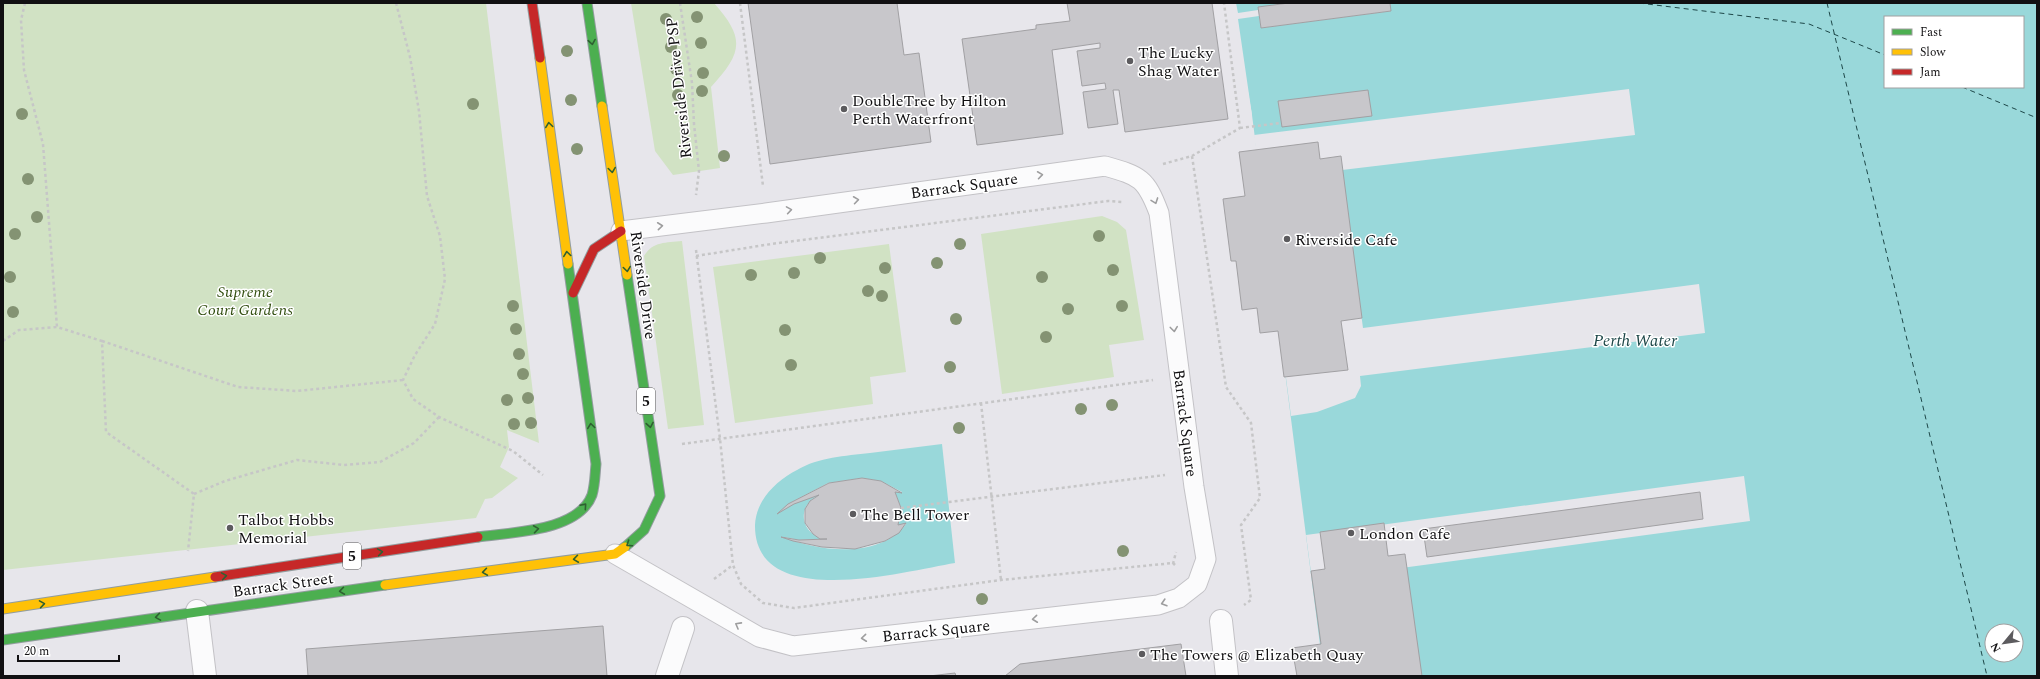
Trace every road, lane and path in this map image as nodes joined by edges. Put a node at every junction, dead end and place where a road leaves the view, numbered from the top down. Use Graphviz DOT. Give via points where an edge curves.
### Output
graph roads {
  1 [pos="25,3"];
  2 [pos="396,3"];
  3 [pos="532,3"];
  4 [pos="586,3"];
  5 [pos="680,3"];
  6 [pos="740,3"];
  7 [pos="1224,3"];
  8 [pos="1280,123"];
  9 [pos="1240,128"];
  10 [pos="1192,156"];
  11 [pos="1138,177"];
  12 [pos="1127,203"];
  13 [pos="766,213"];
  14 [pos="692,223"];
  15 [pos="621,231"];
  16 [pos="771,244"];
  17 [pos="696,256"];
  18 [pos="573,293"];
  19 [pos="57,327"];
  20 [pos="3,341"];
  21 [pos="102,341"];
  22 [pos="1161,379"];
  23 [pos="404,380"];
  24 [pos="981,403"];
  25 [pos="439,417"];
  26 [pos="720,439"];
  27 [pos="678,445"];
  28 [pos="1173,474"];
  29 [pos="543,475"];
  30 [pos="194,494"];
  31 [pos="993,496"];
  32 [pos="901,508"];
  33 [pos="615,554"];
  34 [pos="733,565"];
  35 [pos="1001,580"];
  36 [pos="712,581"];
  37 [pos="185,582"];
  38 [pos="1197,584"];
  39 [pos="3,609"];
  40 [pos="197,611"];
  41 [pos="1221,621"];
  42 [pos="682,628"];
  43 [pos="3,640"];
  44 [pos="205,676"];
  45 [pos="667,676"];
  46 [pos="1227,676"];
  1 -- 19 [label="path" via="21,20 24,70 43,144"];
  2 -- 23 [label="path" via="410,57 419,111 427,196 440,236 445,279 435,324 415,354"];
  18 -- 3 [label="main road, 5, one-way"];
  4 -- 15 [label="main road, Riverside Drive / 5, one-way"];
  5 -- 14 [label="path, Riverside Drive PSP" via="692,83 699,171"];
  6 -- 13 [label="path"];
  7 -- 9 [label="path"];
  8 -- 9 [label="path"];
  9 -- 10 [label="path"];
  10 -- 11 [label="path" via="1158,165"];
  10 -- 41 [label="path" via="1226,387 1252,423 1260,498 1241,525 1251,600"];
  13 -- 11 [label="lane, Barrack Square, one-way" via="1105,166"];
  11 -- 38 [label="lane, Barrack Square, one-way" via="1152,192 1159,213 1194,487 1206,559"];
  12 -- 16 [label="path" via="1108,201"];
  13 -- 14 [label="lane, Barrack Square"];
  13 -- 16 [label="path"];
  15 -- 14 [label="lane, Barrack Square, one-way"];
  14 -- 17 [label="path, Riverside Drive PSP"];
  15 -- 18 [label="main road" via="594,250"];
  15 -- 33 [label="main road, Riverside Drive / 5, one-way" via="660,496 651,520 636,539"];
  16 -- 17 [label="path"];
  17 -- 26 [label="path, Riverside Drive PSP"];
  37 -- 18 [label="main road, Barrack Street / 5, one-way" via="552,526 574,517 591,498 596,464"];
  19 -- 20 [label="path" via="18,330"];
  19 -- 21 [label="path"];
  21 -- 23 [label="path" via="238,387 297,390"];
  21 -- 30 [label="path" via="106,432"];
  22 -- 24 [label="path"];
  23 -- 25 [label="path" via="413,399"];
  24 -- 26 [label="path"];
  24 -- 31 [label="path"];
  25 -- 29 [label="path" via="513,451"];
  25 -- 30 [label="path" via="414,443 380,462 344,465 297,460 225,481"];
  26 -- 27 [label="path"];
  26 -- 34 [label="path, Riverside Drive PSP"];
  28 -- 31 [label="path"];
  30 -- 37 [label="path"];
  31 -- 32 [label="path"];
  31 -- 35 [label="path"];
  38 -- 33 [label="lane, Barrack Square, one-way" via="1179,598 1158,605 793,646 759,637"];
  33 -- 40 [label="main road, Barrack Street / 5, one-way"];
  34 -- 35 [label="path, Riverside Drive PSP" via="741,584 763,603 794,608"];
  34 -- 36 [label="path"];
  35 -- 38 [label="path, Riverside Drive PSP" via="1173,563"];
  39 -- 37 [label="main road, Barrack Street / 5, one-way"];
  40 -- 43 [label="main road, Barrack Street / 5, one-way"];
  40 -- 44 [label="street"];
  41 -- 46 [label="street"];
  42 -- 45 [label="street"];
}
